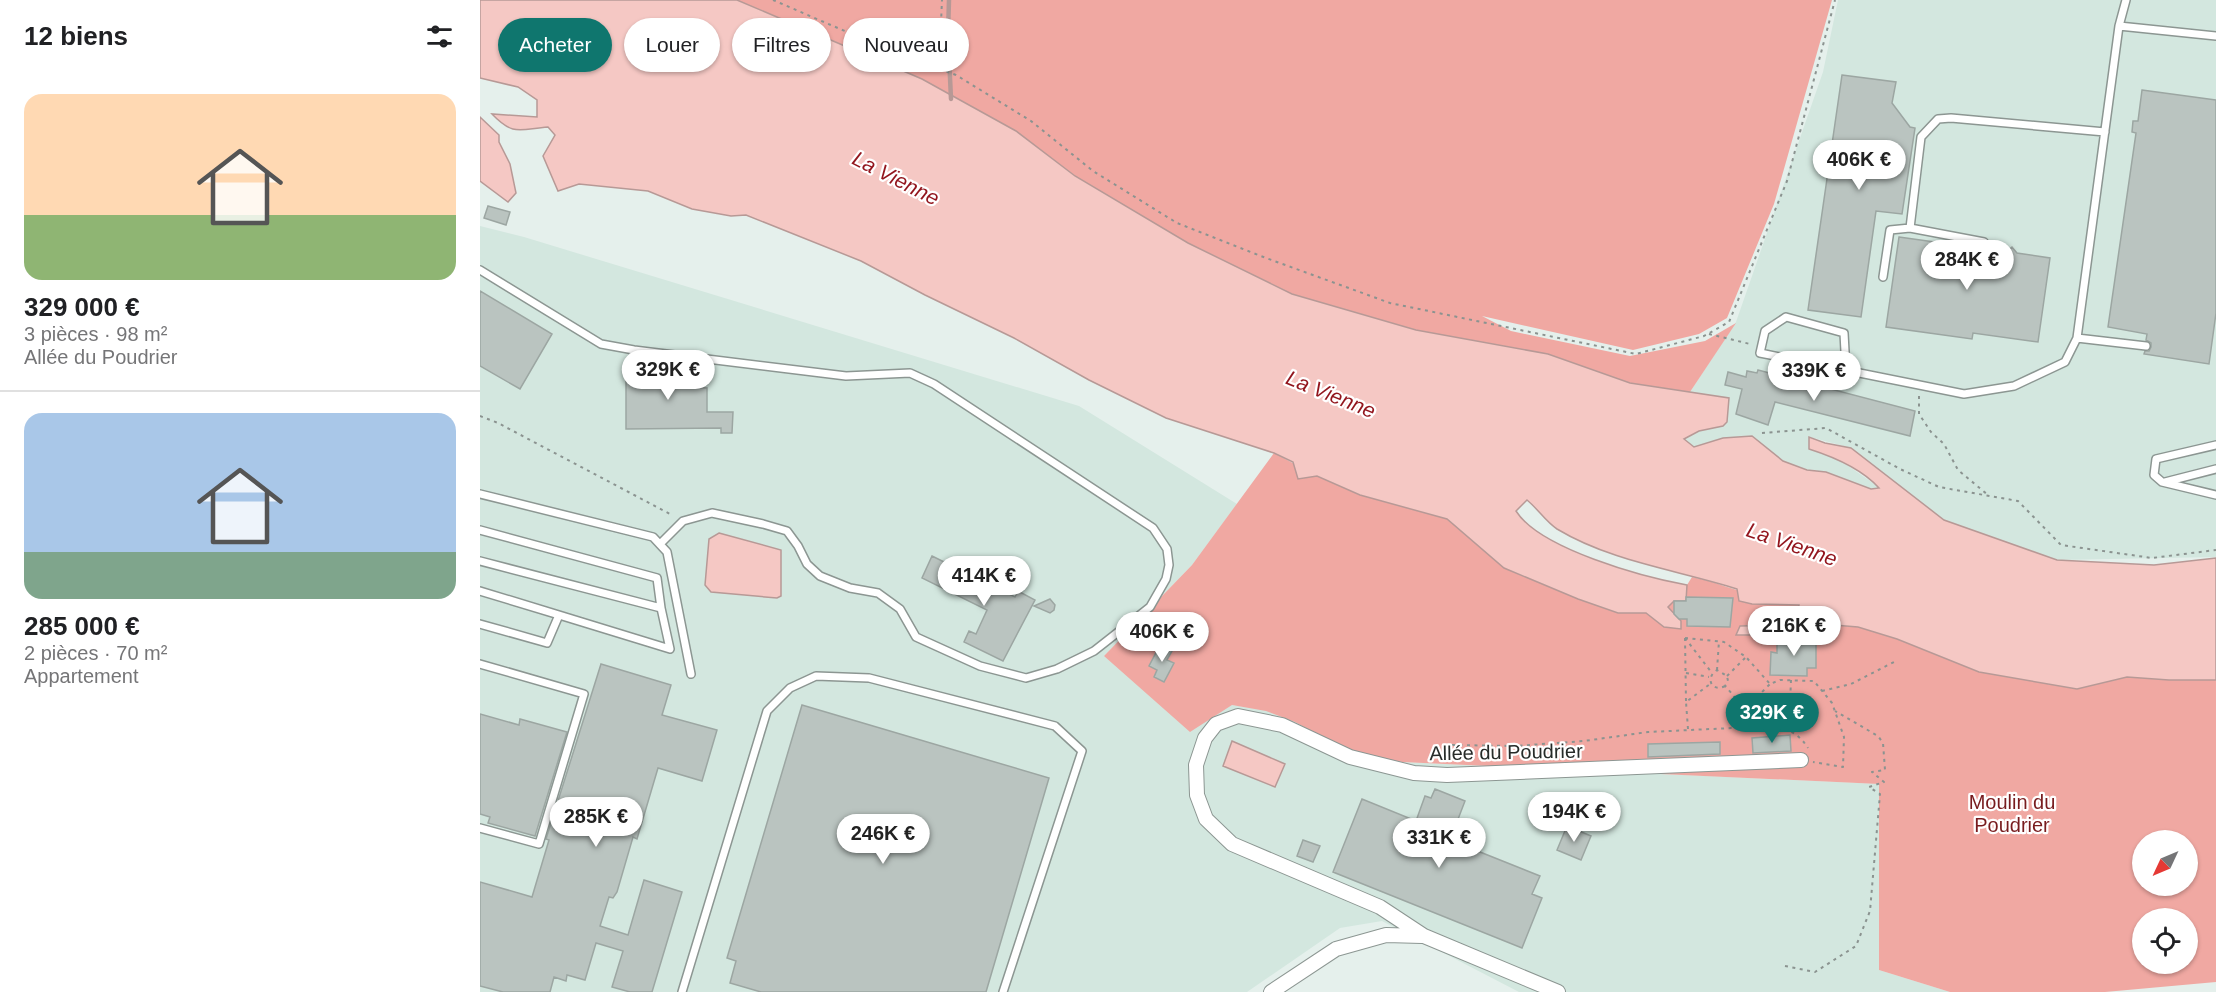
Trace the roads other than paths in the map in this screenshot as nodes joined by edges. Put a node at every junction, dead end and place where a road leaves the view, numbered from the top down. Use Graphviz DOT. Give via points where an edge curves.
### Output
graph roads {
  1 [pos="2126,0"];
  2 [pos="2119,26"];
  3 [pos="2216,36"];
  4 [pos="2105,132"];
  5 [pos="1910,228"];
  6 [pos="1984,242"];
  7 [pos="480,270"];
  8 [pos="1883,277"];
  9 [pos="2077,338"];
  10 [pos="2146,346"];
  11 [pos="1846,370"];
  12 [pos="2216,445"];
  13 [pos="2216,469"];
  14 [pos="2162,482"];
  15 [pos="480,494"];
  16 [pos="2216,495"];
  17 [pos="480,530"];
  18 [pos="660,544"];
  19 [pos="480,561"];
  20 [pos="480,591"];
  21 [pos="661,608"];
  22 [pos="559,615"];
  23 [pos="480,624"];
  24 [pos="480,664"];
  25 [pos="692,674"];
  26 [pos="1801,760"];
  27 [pos="480,828"];
  28 [pos="1424,936"];
  29 [pos="682,992"];
  30 [pos="1003,992"];
  31 [pos="1271,992"];
  32 [pos="1558,992"];
  1 -- 2 [label="lane"];
  2 -- 3 [label="lane"];
  2 -- 4 [label="lane"];
  4 -- 5 [label="lane" via="1938,119 1921,137"];
  4 -- 9 [label="lane"];
  5 -- 6 [label="lane"];
  5 -- 8 [label="lane" via="1890,230"];
  7 -- 18 [label="lane" via="601,344 846,376 910,373 934,384 1153,528 1167,549 1169,565 1166,579 1149,607 1094,651 1057,669 1026,678 980,666 916,637 900,609 879,593 850,588 820,576 807,564 787,531 712,513 683,521"];
  9 -- 10 [label="lane"];
  9 -- 11 [label="lane" via="2065,362 2014,386 1964,394"];
  11 -- 11 [label="lane" via="1844,333 1786,317 1766,332 1761,352"];
  12 -- 14 [label="lane" via="2156,459 2154,475"];
  13 -- 14 [label="lane"];
  14 -- 16 [label="lane"];
  15 -- 18 [label="lane" via="653,537"];
  17 -- 21 [label="lane" via="657,578"];
  18 -- 25 [label="lane" via="667,552"];
  19 -- 21 [label="lane"];
  20 -- 22 [label="lane"];
  21 -- 22 [label="lane" via="670,649"];
  22 -- 23 [label="lane" via="547,643"];
  24 -- 27 [label="lane" via="584,694 539,844"];
  26 -- 28 [label="street, Allée du Poudrier" via="1447,775 1414,773 1350,758 1282,725 1238,716 1216,724 1205,738 1196,765 1197,795 1206,819 1232,844 1380,907"];
  28 -- 31 [label="street" via="1386,935 1336,949"];
  28 -- 32 [label="street, Allée du Poudrier"];
  29 -- 30 [label="lane" via="768,711 790,688 816,676 869,678 1055,726 1082,751"];
}
